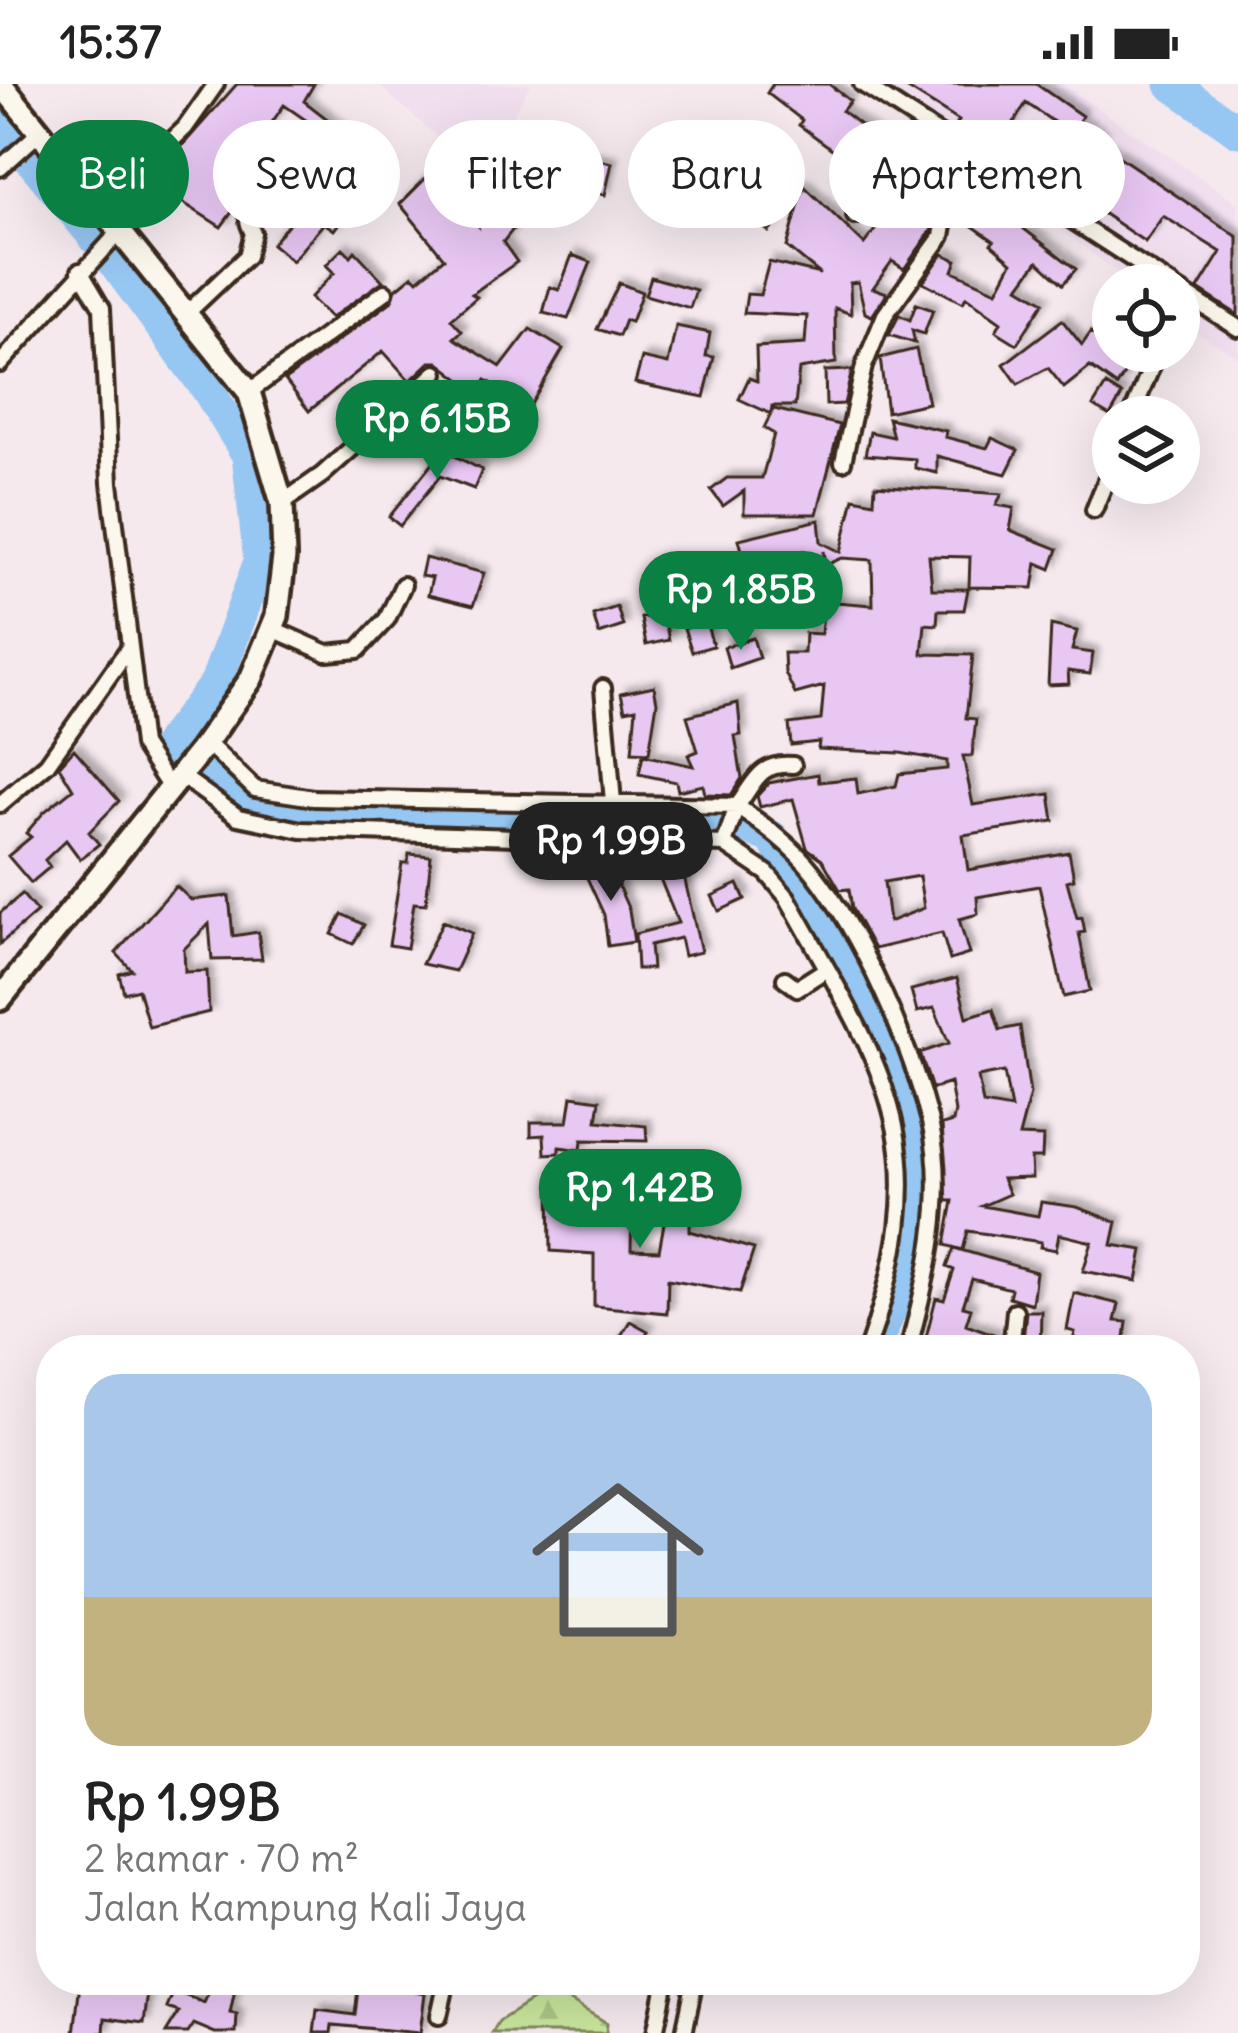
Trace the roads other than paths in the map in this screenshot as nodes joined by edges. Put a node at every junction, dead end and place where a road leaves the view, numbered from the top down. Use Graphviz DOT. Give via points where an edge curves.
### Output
graph roads {
  1 [pos="1,84"];
  2 [pos="216,84"];
  3 [pos="862,84"];
  4 [pos="917,120"];
  5 [pos="189,122"];
  6 [pos="36,136"];
  7 [pos="0,168"];
  8 [pos="117,228"];
  9 [pos="250,228"];
  10 [pos="943,228"];
  11 [pos="1082,228"];
  12 [pos="119,232"];
  13 [pos="1137,264"];
  14 [pos="80,271"];
  15 [pos="385,292"];
  16 [pos="1200,305"];
  17 [pos="187,313"];
  18 [pos="1238,328"];
  19 [pos="0,364"];
  20 [pos="436,373"];
  21 [pos="249,392"];
  22 [pos="843,462"];
  23 [pos="282,503"];
  24 [pos="1096,504"];
  25 [pos="1094,510"];
  26 [pos="403,585"];
  27 [pos="273,628"];
  28 [pos="128,649"];
  29 [pos="604,688"];
  30 [pos="189,765"];
  31 [pos="794,765"];
  32 [pos="613,802"];
  33 [pos="0,804"];
  34 [pos="735,811"];
  35 [pos="724,841"];
  36 [pos="825,970"];
  37 [pos="785,979"];
  38 [pos="0,999"];
  39 [pos="1015,1311"];
  40 [pos="872,1335"];
  41 [pos="912,1335"];
  42 [pos="1013,1335"];
  43 [pos="444,1995"];
  44 [pos="663,1995"];
  45 [pos="691,1995"];
  46 [pos="440,2016"];
  47 [pos="655,2033"];
  48 [pos="684,2033"];
  1 -- 6 [label="main road"];
  2 -- 5 [label="street"];
  3 -- 4 [label="street"];
  6 -- 7 [label="street"];
  8 -- 12 [label="main road"];
  9 -- 17 [label="street" via="247,256"];
  10 -- 22 [label="street" via="885,314 864,366"];
  11 -- 13 [label="street"];
  12 -- 14 [label="street"];
  12 -- 17 [label="main road"];
  14 -- 19 [label="street"];
  14 -- 28 [label="street" via="102,308"];
  15 -- 21 [label="street"];
  16 -- 18 [label="street"];
  17 -- 21 [label="main road"];
  20 -- 23 [label="street"];
  21 -- 23 [label="main road"];
  23 -- 27 [label="main road"];
  24 -- 25 [label="street"];
  26 -- 27 [label="street" via="387,619 358,650 327,653"];
  27 -- 30 [label="main road" via="251,679"];
  28 -- 30 [label="street" via="142,745"];
  28 -- 33 [label="street" via="47,764"];
  29 -- 32 [label="street"];
  30 -- 32 [label="street" via="274,794"];
  30 -- 35 [label="street" via="238,818 301,830"];
  30 -- 38 [label="main road"];
  31 -- 34 [label="street" via="753,776"];
  32 -- 34 [label="street"];
  34 -- 35 [label="street"];
  34 -- 41 [label="street" via="783,839 815,874 881,989 930,1124 935,1201"];
  35 -- 36 [label="street" via="787,897"];
  36 -- 37 [label="street" via="797,988"];
  36 -- 40 [label="street" via="889,1090 903,1158 900,1242"];
  39 -- 42 [label="street"];
  43 -- 46 [label="street"];
  44 -- 47 [label="street"];
  45 -- 48 [label="street"];
}
